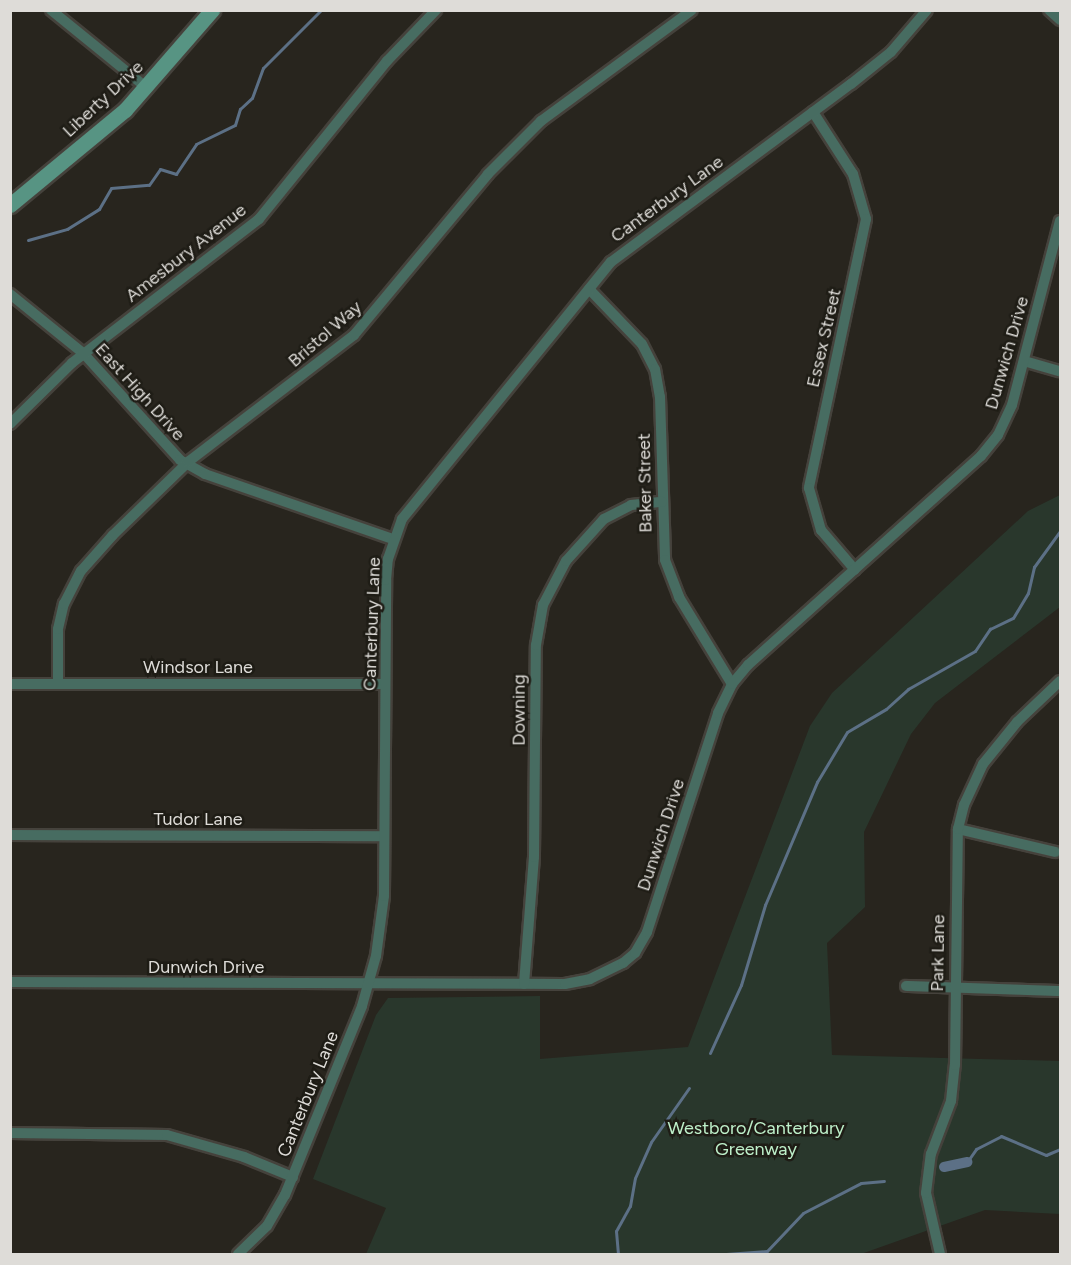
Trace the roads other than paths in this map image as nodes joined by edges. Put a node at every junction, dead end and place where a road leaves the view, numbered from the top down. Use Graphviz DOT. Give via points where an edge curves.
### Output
graph roads {
  1 [pos="51,10"];
  2 [pos="212,10"];
  3 [pos="436,10"];
  4 [pos="692,10"];
  5 [pos="927,10"];
  6 [pos="1049,10"];
  7 [pos="1060,20"];
  8 [pos="147,88"];
  9 [pos="813,112"];
  10 [pos="10,205"];
  11 [pos="1060,221"];
  12 [pos="589,289"];
  13 [pos="10,294"];
  14 [pos="84,354"];
  15 [pos="1024,361"];
  16 [pos="1060,371"];
  17 [pos="10,424"];
  18 [pos="188,462"];
  19 [pos="662,502"];
  20 [pos="393,538"];
  21 [pos="855,570"];
  22 [pos="1060,681"];
  23 [pos="57,683"];
  24 [pos="10,684"];
  25 [pos="386,684"];
  26 [pos="732,684"];
  27 [pos="958,829"];
  28 [pos="10,835"];
  29 [pos="384,836"];
  30 [pos="1055,852"];
  31 [pos="10,982"];
  32 [pos="524,984"];
  33 [pos="368,985"];
  34 [pos="906,986"];
  35 [pos="954,990"];
  36 [pos="1060,991"];
  37 [pos="10,1133"];
  38 [pos="292,1178"];
  39 [pos="237,1254"];
  40 [pos="940,1254"];
  1 -- 8 [label="street"];
  2 -- 8 [label="main road, Liberty Drive"];
  3 -- 14 [label="street, Amesbury Avenue" via="387,61 259,219"];
  4 -- 18 [label="street, Bristol Way" via="541,121 488,174 354,334"];
  5 -- 9 [label="street, Canterbury Lane" via="891,52"];
  6 -- 7 [label="street"];
  8 -- 10 [label="main road, Liberty Drive"];
  9 -- 12 [label="street, Canterbury Lane" via="624,249"];
  9 -- 21 [label="street, Essex Street" via="853,174 866,219 809,488 821,530"];
  11 -- 15 [label="street, Dunwich Drive"];
  12 -- 19 [label="street, Baker Street" via="637,338 655,369 660,397"];
  12 -- 20 [label="street, Canterbury Lane" via="413,501"];
  13 -- 14 [label="street, East High Drive"];
  14 -- 17 [label="street, Amesbury Avenue"];
  14 -- 18 [label="street, East High Drive" via="167,449"];
  15 -- 16 [label="street"];
  15 -- 21 [label="street, Dunwich Drive" via="1012,405 990,446"];
  18 -- 20 [label="street, East High Drive" via="206,474"];
  18 -- 23 [label="street, Bristol Way" via="81,571 59,622"];
  19 -- 26 [label="street, Baker Street" via="662,537 672,582"];
  19 -- 32 [label="street, Downing" via="631,505 604,519 566,561 543,604 536,645 534,856"];
  20 -- 25 [label="street, Canterbury Lane" via="386,580"];
  21 -- 26 [label="street, Dunwich Drive"];
  22 -- 27 [label="street, Park Lane" via="1017,722 983,764 964,805"];
  23 -- 24 [label="street, Windsor Lane"];
  23 -- 25 [label="street, Windsor Lane"];
  25 -- 29 [label="street, Canterbury Lane"];
  26 -- 32 [label="street, Dunwich Drive" via="718,713 642,945 622,963 590,979 565,984"];
  27 -- 30 [label="street"];
  27 -- 35 [label="street, Park Lane"];
  28 -- 29 [label="street, Tudor Lane"];
  29 -- 33 [label="street, Canterbury Lane" via="381,932"];
  31 -- 33 [label="street, Dunwich Drive"];
  32 -- 33 [label="street, Dunwich Drive"];
  33 -- 38 [label="street, Canterbury Lane"];
  34 -- 35 [label="street"];
  35 -- 36 [label="street"];
  35 -- 40 [label="street, Park Lane" via="951,1101 929,1164 926,1193"];
  37 -- 38 [label="street" via="167,1134 244,1157"];
  38 -- 39 [label="street, Canterbury Lane" via="267,1226"];
}
